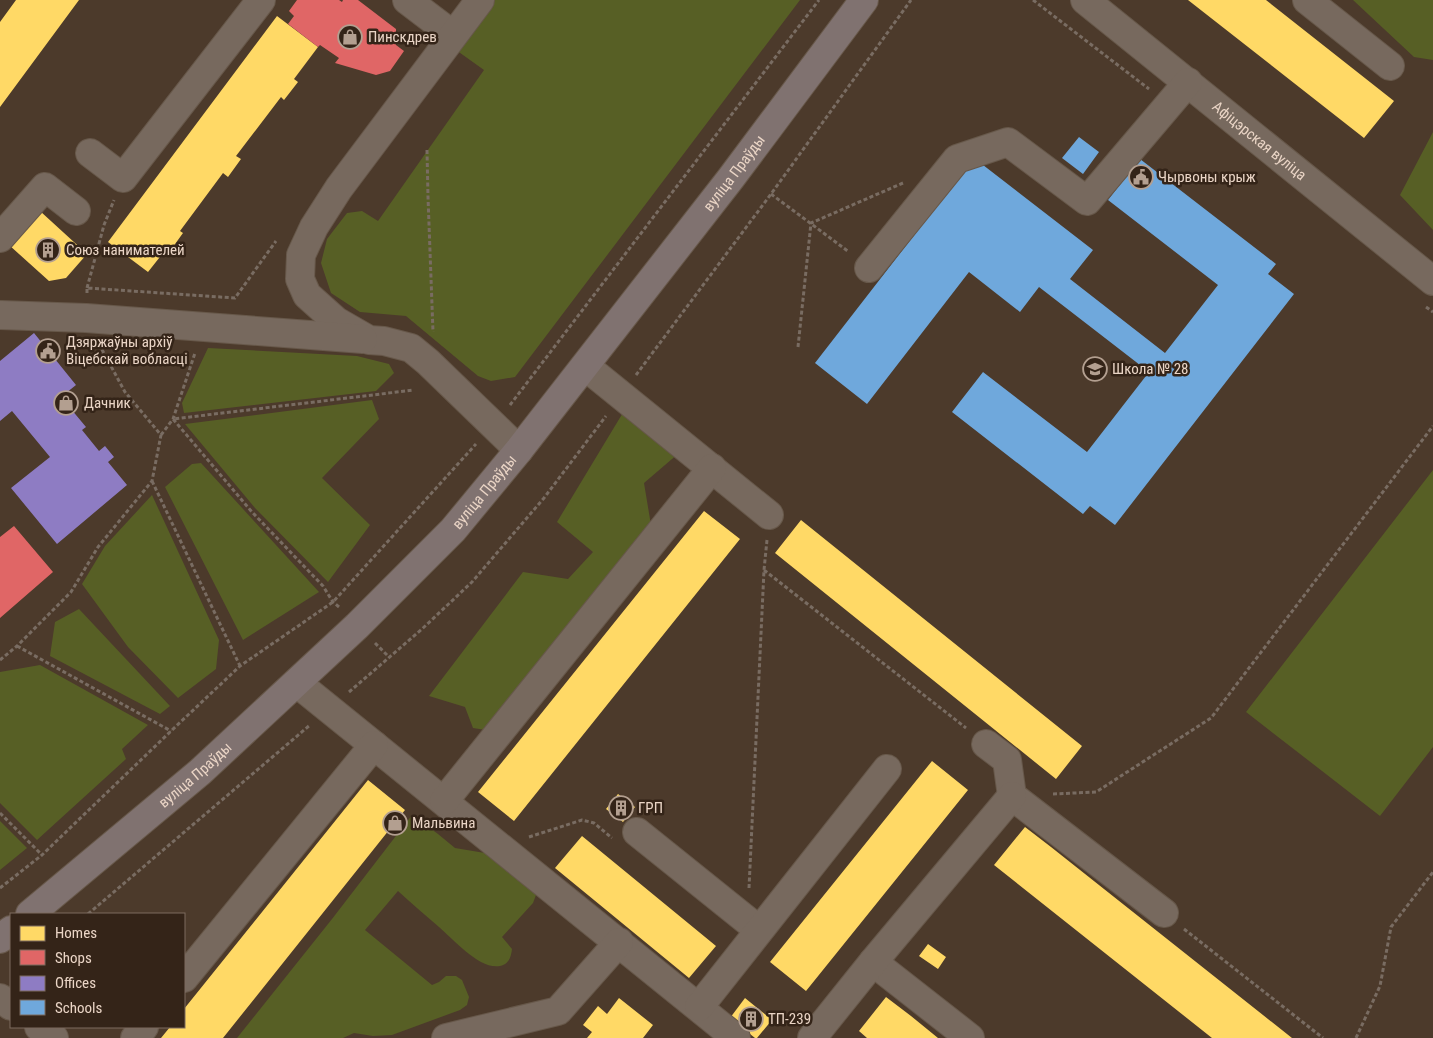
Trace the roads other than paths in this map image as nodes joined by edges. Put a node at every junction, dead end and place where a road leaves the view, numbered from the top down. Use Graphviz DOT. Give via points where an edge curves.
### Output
graph roads {
  1 [pos="261,0"];
  2 [pos="407,0"];
  3 [pos="480,0"];
  4 [pos="864,0"];
  5 [pos="1085,0"];
  6 [pos="1307,0"];
  7 [pos="453,35"];
  8 [pos="1390,66"];
  9 [pos="1188,82"];
  10 [pos="90,153"];
  11 [pos="76,211"];
  12 [pos="0,238"];
  13 [pos="869,268"];
  14 [pos="1433,281"];
  15 [pos="0,311"];
  16 [pos="369,340"];
  17 [pos="585,366"];
  18 [pos="519,450"];
  19 [pos="712,468"];
  20 [pos="769,515"];
  21 [pos="297,683"];
  22 [pos="986,744"];
  23 [pos="374,745"];
  24 [pos="887,769"];
  25 [pos="1012,796"];
  26 [pos="444,801"];
  27 [pos="627,837"];
  28 [pos="31,913"];
  29 [pos="1164,913"];
  30 [pos="754,926"];
  31 [pos="10,931"];
  32 [pos="0,939"];
  33 [pos="619,942"];
  34 [pos="873,962"];
  35 [pos="185,977"];
  36 [pos="698,1007"];
  37 [pos="27,1028"];
  38 [pos="40,1028"];
  39 [pos="143,1028"];
  40 [pos="724,1034"];
  41 [pos="19,1038"];
  42 [pos="54,1038"];
  43 [pos="135,1038"];
  44 [pos="446,1038"];
  45 [pos="812,1038"];
  46 [pos="970,1038"];
  1 -- 10 [label="street" via="123,178"];
  2 -- 7 [label="street"];
  3 -- 7 [label="street"];
  4 -- 17 [label="main road, вуліца Праўды"];
  5 -- 9 [label="street, Афіцэрская вуліца"];
  6 -- 8 [label="street"];
  7 -- 16 [label="street" via="339,188 300,255 300,279 307,296 336,321"];
  9 -- 13 [label="street" via="1086,201 1008,142 957,159"];
  9 -- 14 [label="street, Афіцэрская вуліца"];
  11 -- 12 [label="street" via="45,187"];
  15 -- 16 [label="street"];
  16 -- 18 [label="street" via="384,340 411,348"];
  17 -- 18 [label="main road, вуліца Праўды"];
  17 -- 19 [label="street"];
  18 -- 21 [label="main road, вуліца Праўды" via="453,530"];
  19 -- 20 [label="street"];
  19 -- 26 [label="street"];
  21 -- 23 [label="street"];
  21 -- 28 [label="main road, вуліца Праўды" via="200,772"];
  22 -- 25 [label="street" via="1007,760"];
  23 -- 26 [label="street"];
  23 -- 35 [label="street"];
  24 -- 30 [label="street"];
  25 -- 29 [label="street"];
  25 -- 34 [label="street"];
  26 -- 33 [label="street"];
  27 -- 30 [label="street"];
  30 -- 36 [label="street"];
  31 -- 32 [label="main road"];
  33 -- 36 [label="street"];
  33 -- 44 [label="street" via="558,1011"];
  34 -- 45 [label="street"];
  34 -- 46 [label="street"];
  36 -- 40 [label="street"];
  37 -- 41 [label="street"];
  38 -- 42 [label="street"];
  39 -- 43 [label="street"];
}
